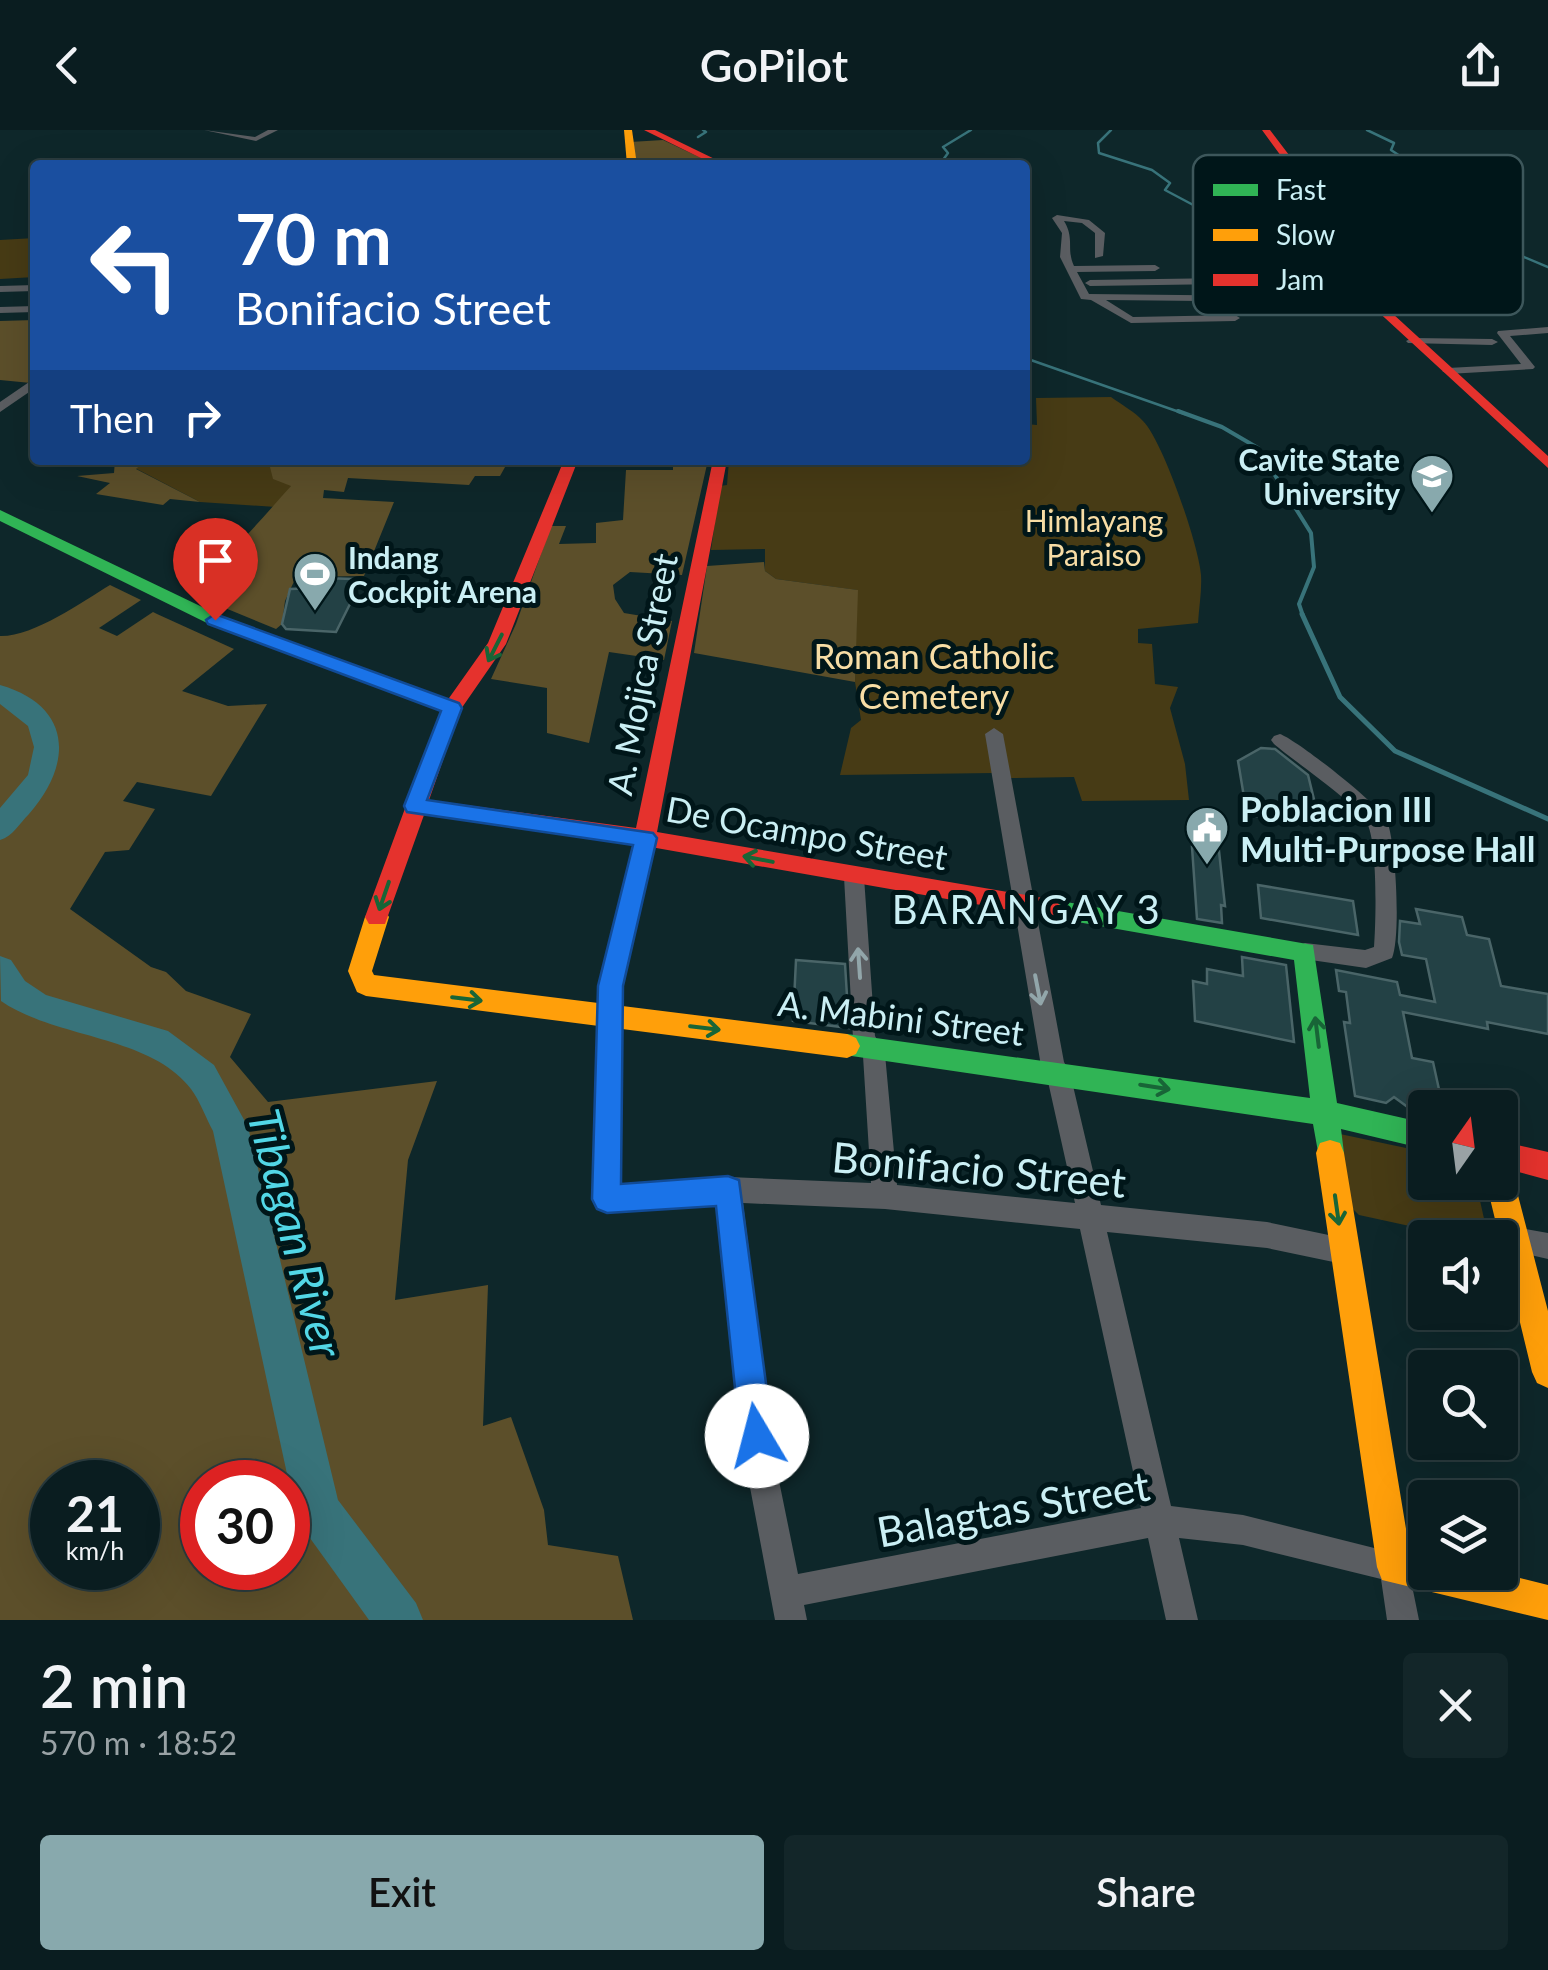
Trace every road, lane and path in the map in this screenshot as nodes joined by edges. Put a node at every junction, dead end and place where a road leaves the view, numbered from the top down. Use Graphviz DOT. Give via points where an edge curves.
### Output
graph roads {
  1 [pos="208,130"];
  2 [pos="274,130"];
  3 [pos="628,130"];
  4 [pos="648,130"];
  5 [pos="1266,130"];
  6 [pos="1287,155"];
  7 [pos="631,160"];
  8 [pos="711,160"];
  9 [pos="1146,255"];
  10 [pos="1098,256"];
  11 [pos="1065,257"];
  12 [pos="1155,268"];
  13 [pos="1072,269"];
  14 [pos="1193,282"];
  15 [pos="1078,284"];
  16 [pos="30,288"];
  17 [pos="0,289"];
  18 [pos="1093,297"];
  19 [pos="1193,298"];
  20 [pos="30,309"];
  21 [pos="0,310"];
  22 [pos="1211,315"];
  23 [pos="1386,315"];
  24 [pos="1212,318"];
  25 [pos="1235,318"];
  26 [pos="1548,330"];
  27 [pos="1412,342"];
  28 [pos="1492,342"];
  29 [pos="1448,371"];
  30 [pos="30,386"];
  31 [pos="30,405"];
  32 [pos="4,406"];
  33 [pos="1548,464"];
  34 [pos="569,465"];
  35 [pos="719,465"];
  36 [pos="0,515"];
  37 [pos="452,708"];
  38 [pos="994,734"];
  39 [pos="1280,740"];
  40 [pos="414,806"];
  41 [pos="646,838"];
  42 [pos="854,877"];
  43 [pos="1022,905"];
  44 [pos="1305,952"];
  45 [pos="608,1017"];
  46 [pos="869,1047"];
  47 [pos="1058,1073"];
  48 [pos="1326,1113"];
  49 [pos="1408,1132"];
  50 [pos="1518,1158"];
  51 [pos="1548,1166"];
  52 [pos="728,1190"];
  53 [pos="885,1196"];
  54 [pos="607,1199"];
  55 [pos="1093,1220"];
  56 [pos="1518,1241"];
  57 [pos="1548,1246"];
  58 [pos="1343,1251"];
  59 [pos="1518,1256"];
  60 [pos="1548,1372"];
  61 [pos="1160,1520"];
  62 [pos="1394,1567"];
  63 [pos="1548,1603"];
  64 [pos="788,1606"];
  65 [pos="1182,1620"];
  66 [pos="1404,1620"];
  1 -- 2 [label="street" via="255,139"];
  3 -- 7 [label="main road"];
  4 -- 8 [label="main road"];
  5 -- 6 [label="main road"];
  9 -- 10 [label="street"];
  10 -- 11 [label="street"];
  10 -- 11 [label="street" via="1100,232 1093,225 1057,218 1068,233"];
  11 -- 13 [label="street"];
  12 -- 13 [label="street"];
  13 -- 15 [label="street"];
  14 -- 15 [label="street"];
  15 -- 18 [label="street"];
  16 -- 17 [label="street"];
  18 -- 19 [label="street"];
  18 -- 24 [label="street" via="1130,320"];
  20 -- 21 [label="street"];
  22 -- 24 [label="street"];
  23 -- 27 [label="main road"];
  24 -- 25 [label="street"];
  26 -- 29 [label="street" via="1502,333 1529,367"];
  27 -- 28 [label="street"];
  27 -- 29 [label="main road"];
  29 -- 33 [label="main road"];
  30 -- 32 [label="street"];
  31 -- 32 [label="street"];
  34 -- 37 [label="main road, one-way" via="497,644"];
  35 -- 41 [label="main road, A. Mojica Street"];
  36 -- 37 [label="main road" via="215,620"];
  37 -- 40 [label="main road"];
  38 -- 43 [label="street"];
  39 -- 44 [label="street" via="1368,810 1380,833 1384,952 1366,960"];
  40 -- 41 [label="main road, De Ocampo Street"];
  40 -- 45 [label="main road, A. Mabini Street, one-way" via="362,964 366,985"];
  42 -- 41 [label="main road, De Ocampo Street, one-way"];
  41 -- 45 [label="street, A. Mojica Street"];
  42 -- 43 [label="main road, De Ocampo Street"];
  46 -- 42 [label="street, one-way"];
  43 -- 44 [label="main road, De Ocampo Street"];
  43 -- 47 [label="street, one-way"];
  48 -- 44 [label="main road, one-way"];
  45 -- 46 [label="main road, A. Mabini Street, one-way"];
  45 -- 54 [label="street, A. Mojica Street"];
  46 -- 47 [label="main road, A. Mabini Street"];
  46 -- 53 [label="street"];
  47 -- 48 [label="main road, A. Mabini Street, one-way"];
  47 -- 55 [label="street"];
  48 -- 49 [label="main road, A. Mabini Street"];
  48 -- 58 [label="main road, one-way"];
  50 -- 51 [label="main road"];
  52 -- 53 [label="street, Bonifacio Street"];
  52 -- 54 [label="street, Bonifacio Street"];
  52 -- 64 [label="street" via="761,1466"];
  53 -- 55 [label="street, Bonifacio Street"];
  55 -- 58 [label="street, Bonifacio Street" via="1267,1235"];
  55 -- 61 [label="street"];
  56 -- 57 [label="street"];
  58 -- 62 [label="main road"];
  59 -- 60 [label="main road"];
  61 -- 62 [label="street, Balagtas Street" via="1243,1530"];
  61 -- 64 [label="street, Balagtas Street"];
  61 -- 65 [label="street"];
  62 -- 63 [label="main road, Balagtas Street"];
  62 -- 66 [label="street"];
}
